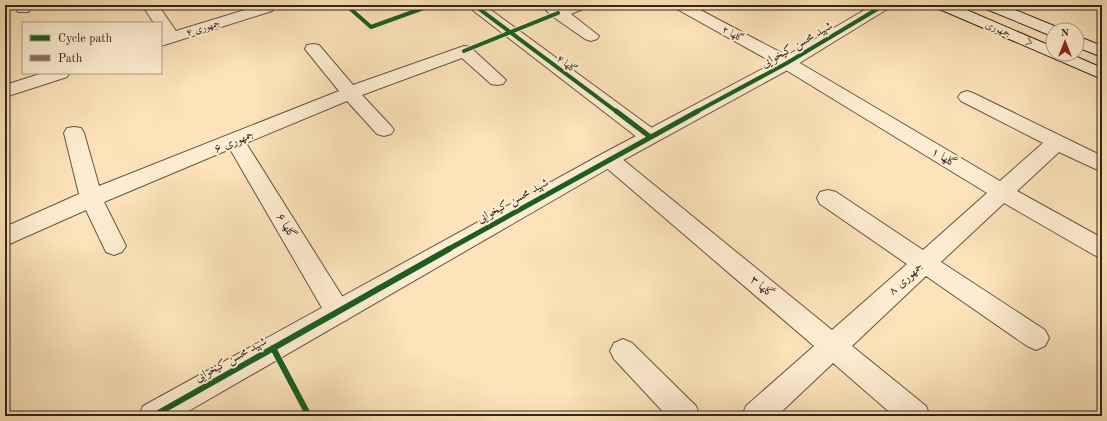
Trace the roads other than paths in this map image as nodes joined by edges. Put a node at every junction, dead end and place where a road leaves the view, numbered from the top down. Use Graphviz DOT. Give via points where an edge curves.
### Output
graph roads {
  1 [pos="150,5"];
  2 [pos="474,5"];
  3 [pos="580,5"];
  4 [pos="680,5"];
  5 [pos="884,5"];
  6 [pos="942,5"];
  7 [pos="989,5"];
  8 [pos="267,8"];
  9 [pos="554,9"];
  10 [pos="158,22"];
  11 [pos="1045,28"];
  12 [pos="162,30"];
  13 [pos="591,36"];
  14 [pos="167,40"];
  15 [pos="1085,45"];
  16 [pos="313,48"];
  17 [pos="1045,50"];
  18 [pos="1102,52"];
  19 [pos="1074,62"];
  20 [pos="787,63"];
  21 [pos="58,74"];
  22 [pos="1102,74"];
  23 [pos="497,80"];
  24 [pos="5,91"];
  25 [pos="350,93"];
  26 [pos="967,97"];
  27 [pos="384,130"];
  28 [pos="74,133"];
  29 [pos="650,136"];
  30 [pos="235,141"];
  31 [pos="1057,142"];
  32 [pos="609,159"];
  33 [pos="1102,164"];
  34 [pos="1001,192"];
  35 [pos="91,198"];
  36 [pos="828,198"];
  37 [pos="5,237"];
  38 [pos="114,246"];
  39 [pos="1102,250"];
  40 [pos="924,263"];
  41 [pos="338,312"];
  42 [pos="1036,338"];
  43 [pos="833,346"];
  44 [pos="624,351"];
  45 [pos="153,416"];
  46 [pos="686,416"];
  47 [pos="756,416"];
  48 [pos="916,416"];
  1 -- 10 [label="street"];
  2 -- 29 [label="street, گلها ۴"];
  3 -- 9 [label="street"];
  4 -- 20 [label="street, گلها ۲"];
  5 -- 20 [label="street, شهید محسن کیخوایی"];
  6 -- 17 [label="street, جمهوری, one-way"];
  7 -- 11 [label="street, جمهوری"];
  8 -- 14 [label="street, جمهوری ۴"];
  9 -- 13 [label="street"];
  12 -- 14 [label="street"];
  15 -- 18 [label="street"];
  16 -- 25 [label="street"];
  19 -- 22 [label="street"];
  20 -- 29 [label="street, شهید محسن کیخوایی"];
  20 -- 34 [label="street, گلها ۱"];
  21 -- 24 [label="street"];
  23 -- 25 [label="street, جمهوری ۶" via="464,51"];
  25 -- 27 [label="street"];
  25 -- 30 [label="street, جمهوری ۶"];
  26 -- 31 [label="street"];
  28 -- 35 [label="street"];
  29 -- 32 [label="street, شهید محسن کیخوایی"];
  30 -- 35 [label="street, جمهوری ۶"];
  30 -- 41 [label="street, گلها ۶"];
  31 -- 33 [label="street"];
  31 -- 34 [label="street, جمهوری ۸"];
  32 -- 41 [label="street, شهید محسن کیخوایی"];
  32 -- 43 [label="street, گلها ۳"];
  34 -- 39 [label="street, گلها ۱"];
  34 -- 40 [label="street, جمهوری ۸"];
  35 -- 37 [label="street, جمهوری ۶"];
  35 -- 38 [label="street"];
  36 -- 40 [label="street"];
  40 -- 42 [label="street"];
  40 -- 43 [label="street, جمهوری ۸"];
  41 -- 45 [label="street, شهید محسن کیخوایی"];
  43 -- 47 [label="street, جمهوری ۸"];
  43 -- 48 [label="street, گلها ۳"];
  44 -- 46 [label="street"];
}
